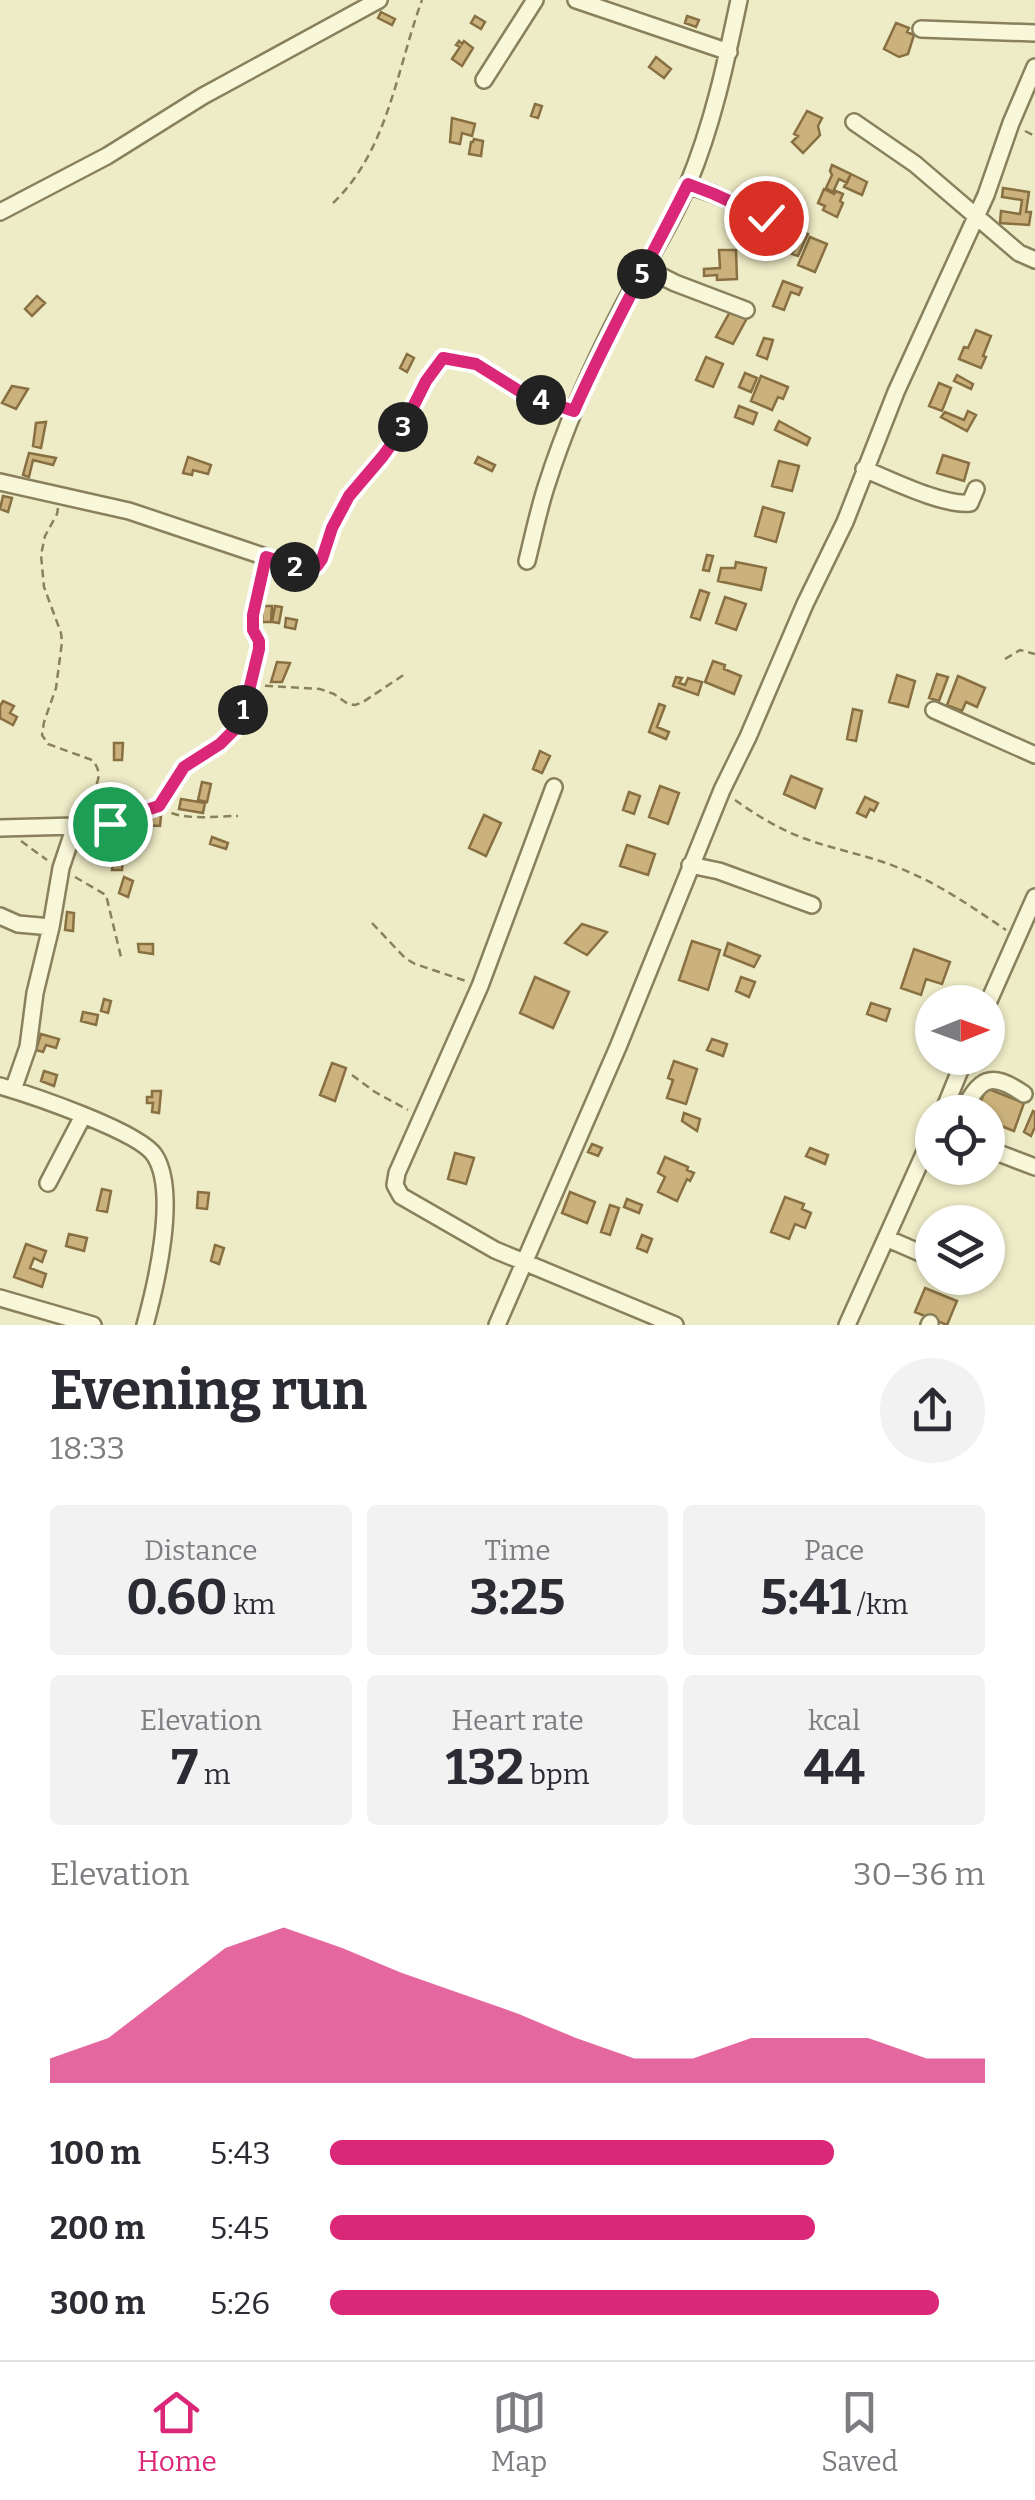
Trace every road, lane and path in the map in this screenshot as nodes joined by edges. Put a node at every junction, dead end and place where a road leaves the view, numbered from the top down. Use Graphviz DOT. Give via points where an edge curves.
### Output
graph roads {
  1 [pos="379,0"];
  2 [pos="422,0"];
  3 [pos="535,0"];
  4 [pos="576,0"];
  5 [pos="739,0"];
  6 [pos="921,30"];
  7 [pos="1035,33"];
  8 [pos="730,52"];
  9 [pos="1035,67"];
  10 [pos="484,80"];
  11 [pos="854,122"];
  12 [pos="688,184"];
  13 [pos="333,203"];
  14 [pos="0,212"];
  15 [pos="976,217"];
  16 [pos="766,218"];
  17 [pos="1035,260"];
  18 [pos="646,268"];
  19 [pos="746,310"];
  20 [pos="574,411"];
  21 [pos="864,469"];
  22 [pos="0,482"];
  23 [pos="976,489"];
  24 [pos="60,496"];
  25 [pos="266,557"];
  26 [pos="527,562"];
  27 [pos="1035,654"];
  28 [pos="1005,659"];
  29 [pos="405,674"];
  30 [pos="250,685"];
  31 [pos="934,710"];
  32 [pos="1035,755"];
  33 [pos="554,787"];
  34 [pos="722,790"];
  35 [pos="159,806"];
  36 [pos="238,816"];
  37 [pos="75,825"];
  38 [pos="2,828"];
  39 [pos="690,865"];
  40 [pos="62,868"];
  41 [pos="1035,897"];
  42 [pos="812,905"];
  43 [pos="0,916"];
  44 [pos="372,923"];
  45 [pos="50,927"];
  46 [pos="1016,936"];
  47 [pos="121,957"];
  48 [pos="995,985"];
  49 [pos="480,986"];
  50 [pos="352,1075"];
  51 [pos="6,1088"];
  52 [pos="1024,1094"];
  53 [pos="972,1095"];
  54 [pos="83,1116"];
  55 [pos="423,1118"];
  56 [pos="1005,1156"];
  57 [pos="1035,1167"];
  58 [pos="915,1174"];
  59 [pos="48,1184"];
  60 [pos="886,1238"];
  61 [pos="915,1251"];
  62 [pos="526,1262"];
  63 [pos="0,1298"];
  64 [pos="93,1325"];
  65 [pos="145,1325"];
  66 [pos="496,1325"];
  67 [pos="675,1325"];
  68 [pos="847,1325"];
  1 -- 14 [label="street"];
  2 -- 13 [label="path" via="376,140"];
  3 -- 10 [label="street"];
  4 -- 8 [label="street"];
  5 -- 8 [label="street"];
  6 -- 7 [label="street"];
  8 -- 12 [label="street"];
  9 -- 15 [label="street"];
  11 -- 15 [label="street"];
  12 -- 16 [label="street"];
  12 -- 18 [label="street"];
  15 -- 17 [label="street"];
  15 -- 21 [label="street"];
  18 -- 19 [label="street"];
  18 -- 20 [label="street"];
  20 -- 25 [label="path" via="524,394 476,364 443,358 401,431 349,496 317,566 304,569"];
  20 -- 26 [label="street"];
  21 -- 23 [label="street" via="960,504 970,504"];
  21 -- 34 [label="street"];
  22 -- 24 [label="street"];
  24 -- 25 [label="street" via="129,511"];
  24 -- 37 [label="path" via="41,554 44,587 62,638 42,732 48,744 92,760 98,769"];
  25 -- 30 [label="path" via="253,615 259,649"];
  27 -- 28 [label="path" via="1020,650"];
  29 -- 30 [label="path" via="355,704 327,690"];
  30 -- 35 [label="path" via="234,730 184,767"];
  31 -- 32 [label="street"];
  33 -- 49 [label="street"];
  34 -- 39 [label="street"];
  34 -- 46 [label="path" via="791,832 913,874"];
  35 -- 36 [label="path" via="189,816"];
  35 -- 37 [label="path" via="134,814 131,822"];
  37 -- 38 [label="street"];
  37 -- 40 [label="street"];
  38 -- 40 [label="path"];
  39 -- 42 [label="street"];
  39 -- 62 [label="street"];
  40 -- 45 [label="street"];
  40 -- 47 [label="path" via="106,896"];
  41 -- 46 [label="street"];
  43 -- 45 [label="street"];
  44 -- 49 [label="path" via="415,964"];
  45 -- 51 [label="street" via="28,1047"];
  46 -- 48 [label="street"];
  49 -- 55 [label="street"];
  50 -- 55 [label="path"];
  51 -- 54 [label="street"];
  52 -- 53 [label="street" via="985,1081"];
  54 -- 59 [label="street"];
  54 -- 65 [label="street" via="139,1140 160,1166 163,1236"];
  55 -- 62 [label="street" via="398,1172 395,1185 402,1196"];
  56 -- 57 [label="street"];
  58 -- 60 [label="street"];
  60 -- 61 [label="street"];
  60 -- 68 [label="street"];
  62 -- 66 [label="street"];
  62 -- 67 [label="street"];
  63 -- 64 [label="street"];
}
